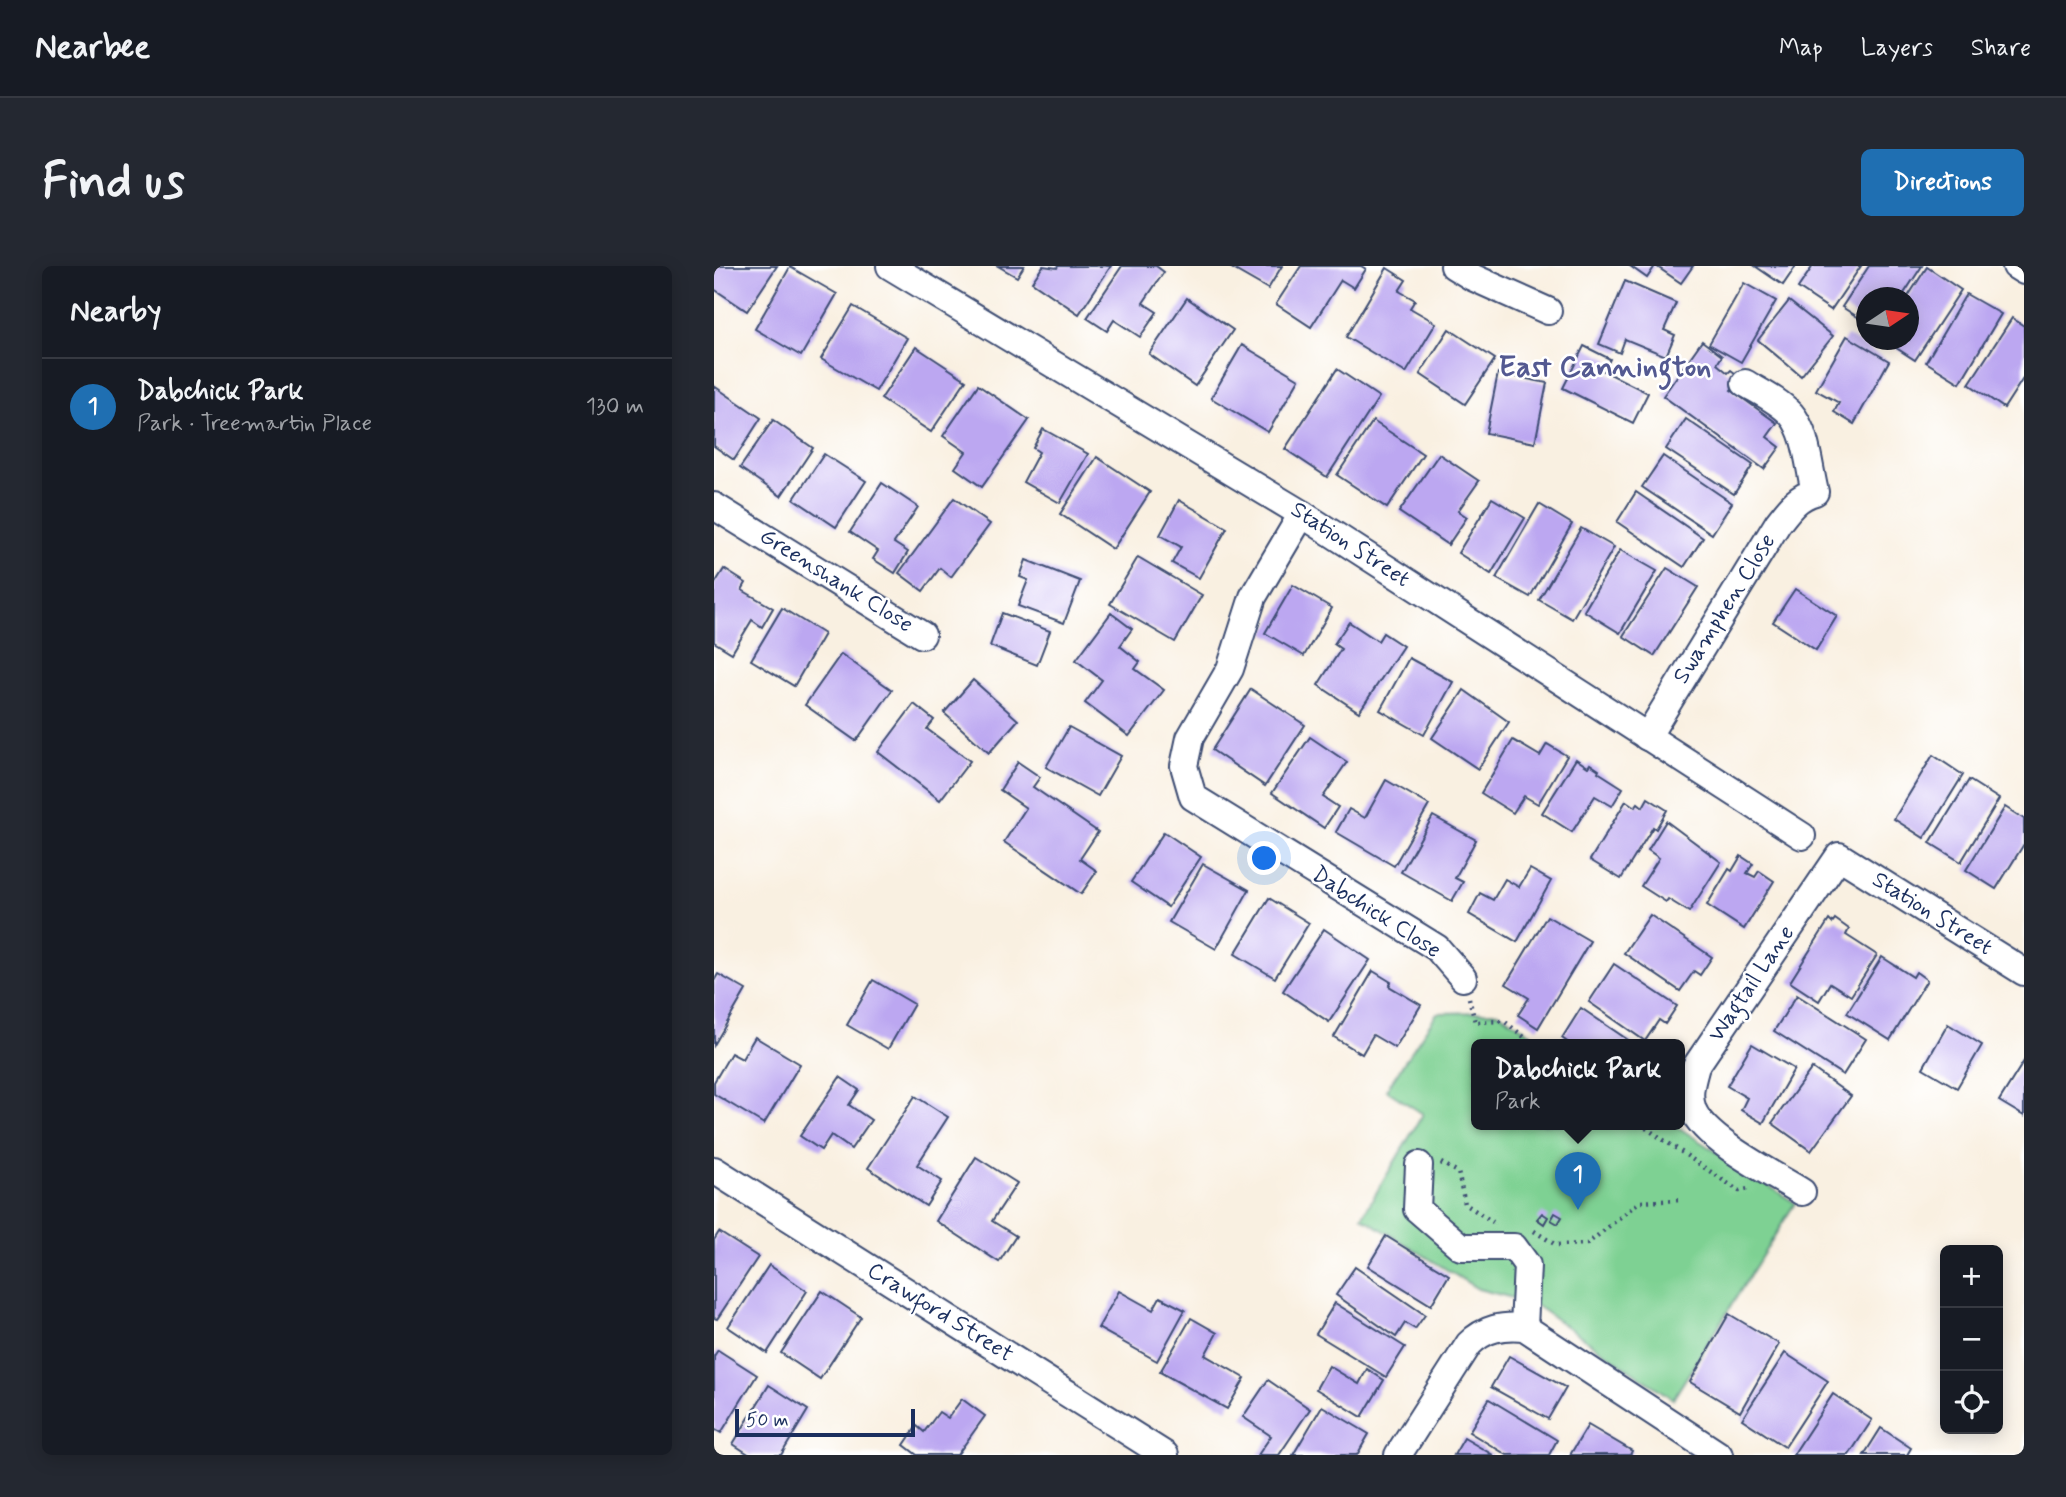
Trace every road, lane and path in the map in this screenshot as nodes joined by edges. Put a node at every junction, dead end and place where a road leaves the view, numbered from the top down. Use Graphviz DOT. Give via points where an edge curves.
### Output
graph roads {
  1 [pos="1454,266"];
  2 [pos="2016,266"];
  3 [pos="899,268"];
  4 [pos="2024,271"];
  5 [pos="1548,311"];
  6 [pos="1745,383"];
  7 [pos="714,506"];
  8 [pos="1302,513"];
  9 [pos="922,635"];
  10 [pos="1647,737"];
  11 [pos="1802,836"];
  12 [pos="1839,856"];
  13 [pos="2024,972"];
  14 [pos="1464,978"];
  15 [pos="1527,1039"];
  16 [pos="1648,1130"];
  17 [pos="1679,1152"];
  18 [pos="1430,1164"];
  19 [pos="714,1170"];
  20 [pos="1802,1192"];
  21 [pos="1682,1200"];
  22 [pos="1498,1225"];
  23 [pos="1525,1225"];
  24 [pos="1524,1327"];
  25 [pos="1165,1455"];
  26 [pos="1398,1455"];
  27 [pos="1718,1455"];
  1 -- 5 [label="street"];
  2 -- 4 [label="street"];
  3 -- 8 [label="street, Station Street"];
  6 -- 10 [label="street, Swamphen Close" via="1795,419 1815,492 1794,503 1778,523"];
  7 -- 9 [label="street, Greenshank Close"];
  8 -- 10 [label="street, Station Street"];
  8 -- 14 [label="street, Dabchick Close" via="1253,597 1230,670 1190,738 1184,766 1193,797 1437,948"];
  10 -- 11 [label="street, Station Street"];
  12 -- 13 [label="street, Station Street"];
  12 -- 20 [label="street, Wagtail Lane" via="1696,1066 1690,1091 1699,1120 1718,1139"];
  14 -- 15 [label="path" via="1475,1023 1504,1021"];
  16 -- 17 [label="path"];
  18 -- 22 [label="path" via="1458,1172 1465,1204"];
  18 -- 24 [label="street" via="1417,1209 1461,1247 1514,1247 1527,1265"];
  19 -- 25 [label="street, Crawford Street"];
  21 -- 23 [label="path" via="1639,1202 1587,1244 1556,1245"];
  24 -- 26 [label="street" via="1507,1325 1478,1334"];
  24 -- 27 [label="street"];
}
